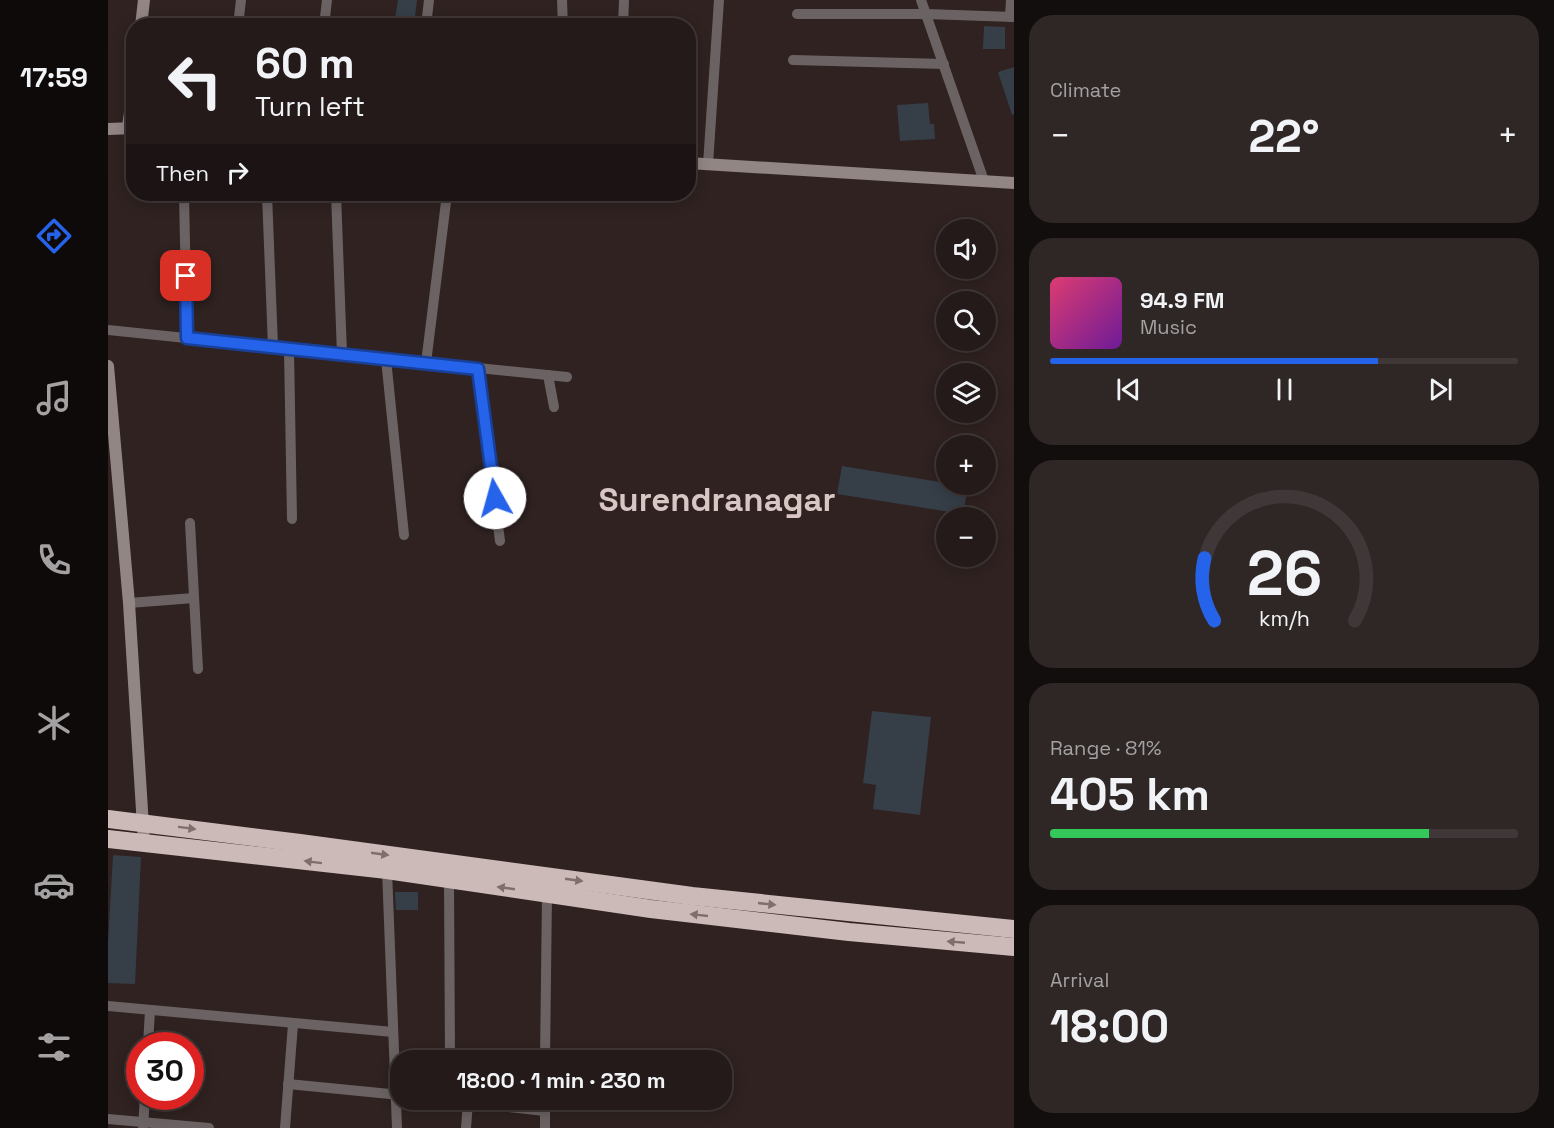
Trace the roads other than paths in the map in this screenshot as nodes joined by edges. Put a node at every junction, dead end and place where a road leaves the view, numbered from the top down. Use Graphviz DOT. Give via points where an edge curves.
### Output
graph roads {
  1 [pos="144,0"];
  2 [pos="241,0"];
  3 [pos="327,0"];
  4 [pos="429,0"];
  5 [pos="562,0"];
  6 [pos="624,0"];
  7 [pos="719,0"];
  8 [pos="921,0"];
  9 [pos="1011,0"];
  10 [pos="797,14"];
  11 [pos="926,14"];
  12 [pos="1012,17"];
  13 [pos="142,18"];
  14 [pos="238,18"];
  15 [pos="325,18"];
  16 [pos="427,18"];
  17 [pos="563,18"];
  18 [pos="623,18"];
  19 [pos="793,60"];
  20 [pos="944,64"];
  21 [pos="126,127"];
  22 [pos="108,129"];
  23 [pos="696,163"];
  24 [pos="708,164"];
  25 [pos="984,181"];
  26 [pos="1014,183"];
  27 [pos="184,201"];
  28 [pos="267,201"];
  29 [pos="336,201"];
  30 [pos="446,201"];
  31 [pos="108,330"];
  32 [pos="187,338"];
  33 [pos="273,347"];
  34 [pos="289,349"];
  35 [pos="342,354"];
  36 [pos="386,359"];
  37 [pos="426,363"];
  38 [pos="108,366"];
  39 [pos="478,369"];
  40 [pos="549,375"];
  41 [pos="567,377"];
  42 [pos="554,407"];
  43 [pos="292,519"];
  44 [pos="190,523"];
  45 [pos="404,535"];
  46 [pos="500,541"];
  47 [pos="194,598"];
  48 [pos="129,603"];
  49 [pos="198,669"];
  50 [pos="108,819"];
  51 [pos="144,823"];
  52 [pos="108,839"];
  53 [pos="144,842"];
  54 [pos="387,870"];
  55 [pos="449,879"];
  56 [pos="547,894"];
  57 [pos="1014,929"];
  58 [pos="1014,947"];
  59 [pos="108,1006"];
  60 [pos="150,1010"];
  61 [pos="293,1023"];
  62 [pos="149,1032"];
  63 [pos="393,1032"];
  64 [pos="394,1050"];
  65 [pos="450,1050"];
  66 [pos="546,1050"];
  67 [pos="288,1084"];
  68 [pos="390,1093"];
  69 [pos="144,1110"];
  70 [pos="398,1110"];
  71 [pos="467,1110"];
  72 [pos="536,1110"];
  73 [pos="545,1111"];
  74 [pos="108,1119"];
  75 [pos="143,1125"];
  76 [pos="208,1128"];
  77 [pos="285,1128"];
  78 [pos="397,1128"];
  79 [pos="466,1128"];
  80 [pos="545,1128"];
  1 -- 13 [label="street"];
  2 -- 14 [label="street"];
  3 -- 15 [label="street"];
  4 -- 16 [label="street"];
  5 -- 17 [label="street"];
  6 -- 18 [label="street"];
  7 -- 24 [label="street"];
  8 -- 11 [label="street"];
  9 -- 12 [label="street"];
  10 -- 11 [label="street"];
  11 -- 12 [label="street"];
  11 -- 20 [label="street"];
  19 -- 20 [label="street"];
  20 -- 25 [label="street"];
  21 -- 22 [label="street"];
  23 -- 24 [label="street"];
  24 -- 25 [label="street"];
  25 -- 26 [label="street"];
  27 -- 32 [label="street"];
  28 -- 33 [label="street"];
  29 -- 35 [label="street"];
  30 -- 37 [label="street"];
  31 -- 32 [label="street"];
  32 -- 33 [label="street"];
  33 -- 34 [label="street"];
  34 -- 35 [label="street"];
  34 -- 43 [label="street"];
  35 -- 36 [label="street"];
  36 -- 37 [label="street"];
  36 -- 45 [label="street"];
  37 -- 39 [label="street"];
  38 -- 48 [label="street"];
  39 -- 40 [label="street"];
  39 -- 46 [label="street"];
  40 -- 41 [label="street"];
  40 -- 42 [label="street"];
  44 -- 47 [label="street"];
  47 -- 48 [label="street"];
  47 -- 49 [label="street"];
  48 -- 51 [label="street"];
  50 -- 51 [label="highway"];
  51 -- 53 [label="street"];
  51 -- 57 [label="highway, one-way" via="692,896"];
  52 -- 53 [label="highway"];
  54 -- 53 [label="highway, one-way"];
  54 -- 55 [label="highway"];
  54 -- 63 [label="street"];
  56 -- 55 [label="highway, one-way"];
  55 -- 65 [label="street"];
  58 -- 56 [label="highway, one-way" via="849,932"];
  56 -- 66 [label="street"];
  59 -- 60 [label="street"];
  60 -- 61 [label="street"];
  60 -- 62 [label="street"];
  61 -- 63 [label="street"];
  61 -- 67 [label="street"];
  63 -- 64 [label="street"];
  67 -- 68 [label="street"];
  67 -- 77 [label="street"];
  69 -- 75 [label="street"];
  70 -- 78 [label="street"];
  71 -- 79 [label="street"];
  72 -- 73 [label="street"];
  73 -- 80 [label="street"];
  74 -- 75 [label="street"];
  75 -- 76 [label="street"];
}
